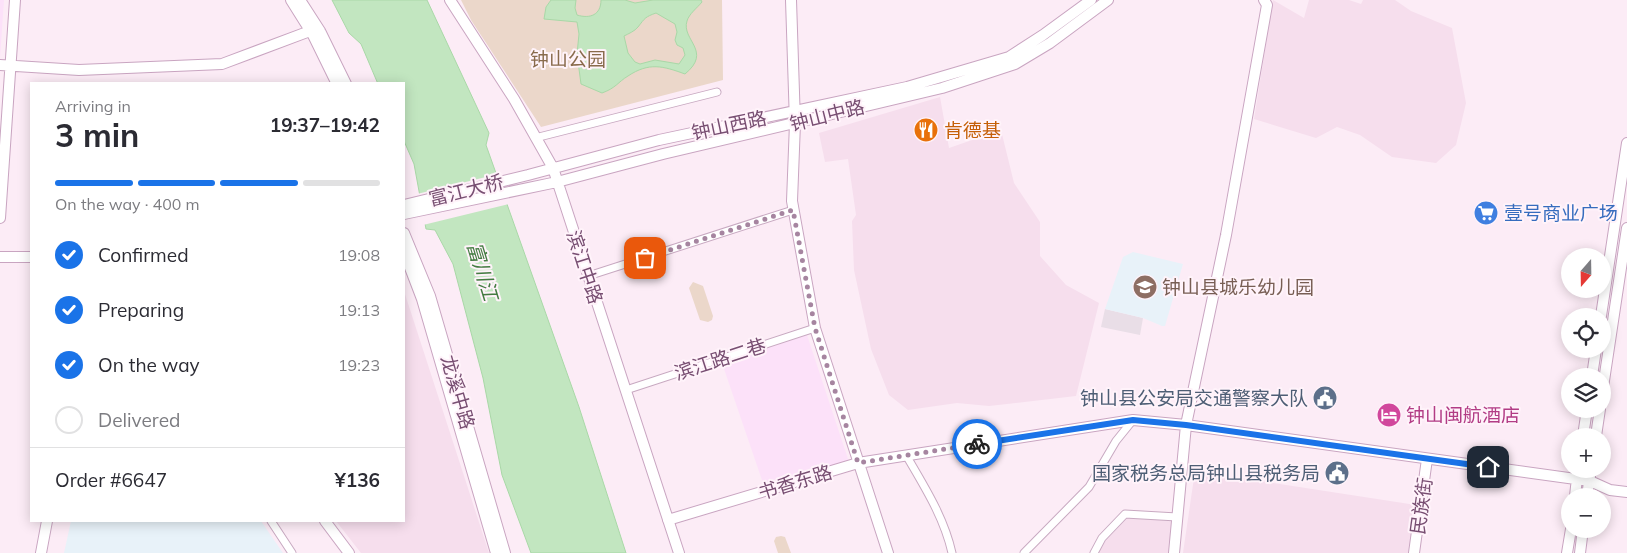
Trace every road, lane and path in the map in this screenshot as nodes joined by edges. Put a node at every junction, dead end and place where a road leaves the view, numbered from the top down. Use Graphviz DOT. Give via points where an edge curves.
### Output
graph roads {
  1 [pos="15,0"];
  2 [pos="291,0"];
  3 [pos="300,0"];
  4 [pos="450,0"];
  5 [pos="791,0"];
  6 [pos="1091,0"];
  7 [pos="1108,0"];
  8 [pos="1264,0"];
  9 [pos="315,31"];
  10 [pos="5,66"];
  11 [pos="336,82"];
  12 [pos="345,82"];
  13 [pos="717,92"];
  14 [pos="794,118"];
  15 [pos="535,138"];
  16 [pos="1627,143"];
  17 [pos="553,168"];
  18 [pos="528,175"];
  19 [pos="558,182"];
  20 [pos="527,188"];
  21 [pos="405,205"];
  22 [pos="793,210"];
  23 [pos="405,214"];
  24 [pos="0,218"];
  25 [pos="1627,228"];
  26 [pos="405,235"];
  27 [pos="30,250"];
  28 [pos="0,251"];
  29 [pos="405,255"];
  30 [pos="0,257"];
  31 [pos="30,257"];
  32 [pos="588,276"];
  33 [pos="1602,308"];
  34 [pos="815,328"];
  35 [pos="1606,368"];
  36 [pos="626,390"];
  37 [pos="1133,420"];
  38 [pos="1186,425"];
  39 [pos="906,454"];
  40 [pos="1428,459"];
  41 [pos="858,463"];
  42 [pos="1561,472"];
  43 [pos="1585,478"];
  44 [pos="1590,478"];
  45 [pos="1590,481"];
  46 [pos="1589,488"];
  47 [pos="1627,492"];
  48 [pos="1177,518"];
  49 [pos="668,520"];
  50 [pos="47,522"];
  51 [pos="272,522"];
  52 [pos="326,522"];
  53 [pos="1570,538"];
  54 [pos="1582,538"];
  55 [pos="42,553"];
  56 [pos="292,553"];
  57 [pos="349,553"];
  58 [pos="496,553"];
  59 [pos="505,553"];
  60 [pos="679,553"];
  61 [pos="888,553"];
  62 [pos="952,553"];
  63 [pos="1024,553"];
  64 [pos="1094,553"];
  65 [pos="1174,553"];
  66 [pos="1414,553"];
  67 [pos="1567,553"];
  68 [pos="1580,553"];
  1 -- 10 [label="street"];
  2 -- 9 [label="street"];
  3 -- 9 [label="street"];
  4 -- 15 [label="street, 滨江中路" via="514,99"];
  5 -- 14 [label="street"];
  6 -- 14 [label="street, 钟山西路" via="1009,57"];
  7 -- 14 [label="street, 钟山中路" via="1050,43 1015,64 942,88"];
  8 -- 38 [label="street" via="1267,5 1226,235"];
  9 -- 10 [label="street" via="222,64 80,70"];
  9 -- 11 [label="street"];
  9 -- 12 [label="street"];
  10 -- 24 [label="street"];
  13 -- 15 [label="street"];
  14 -- 17 [label="street, 钟山西路" via="658,140"];
  14 -- 19 [label="street, 钟山中路"];
  14 -- 22 [label="street"];
  15 -- 17 [label="street, 滨江中路"];
  16 -- 33 [label="street"];
  17 -- 18 [label="street, 钟山西路"];
  17 -- 19 [label="street, 滨江中路"];
  18 -- 21 [label="street, 富江大桥"];
  19 -- 20 [label="street, 钟山中路"];
  19 -- 32 [label="street, 滨江中路"];
  20 -- 23 [label="street, 富江大桥"];
  22 -- 32 [label="street"];
  22 -- 34 [label="street"];
  25 -- 35 [label="street"];
  26 -- 59 [label="street, 龙溪中路" via="430,296"];
  27 -- 28 [label="street"];
  29 -- 58 [label="street, 龙溪中路" via="422,299"];
  30 -- 31 [label="street"];
  32 -- 36 [label="street, 滨江中路"];
  34 -- 36 [label="street, 滨江路二巷"];
  34 -- 41 [label="street"];
  36 -- 49 [label="street, 滨江中路"];
  37 -- 38 [label="street, 书香东路"];
  37 -- 39 [label="street, 书香东路"];
  37 -- 63 [label="street" via="1116,441 1089,487"];
  38 -- 40 [label="street, 书香东路"];
  38 -- 48 [label="street"];
  39 -- 41 [label="street, 书香东路"];
  39 -- 62 [label="street" via="934,503"];
  40 -- 42 [label="street, 书香东路"];
  40 -- 66 [label="street, 民族街"];
  41 -- 49 [label="street, 书香东路"];
  41 -- 61 [label="street"];
  43 -- 45 [label="street, 书香东路"];
  44 -- 45 [label="street"];
  45 -- 46 [label="street"];
  45 -- 47 [label="street, 书香东路" via="1610,490"];
  48 -- 64 [label="street" via="1125,514 1102,538"];
  48 -- 65 [label="street"];
  49 -- 60 [label="street, 滨江中路"];
  50 -- 55 [label="street"];
  51 -- 56 [label="street"];
  52 -- 57 [label="street"];
  53 -- 67 [label="street"];
  54 -- 68 [label="street"];
}
